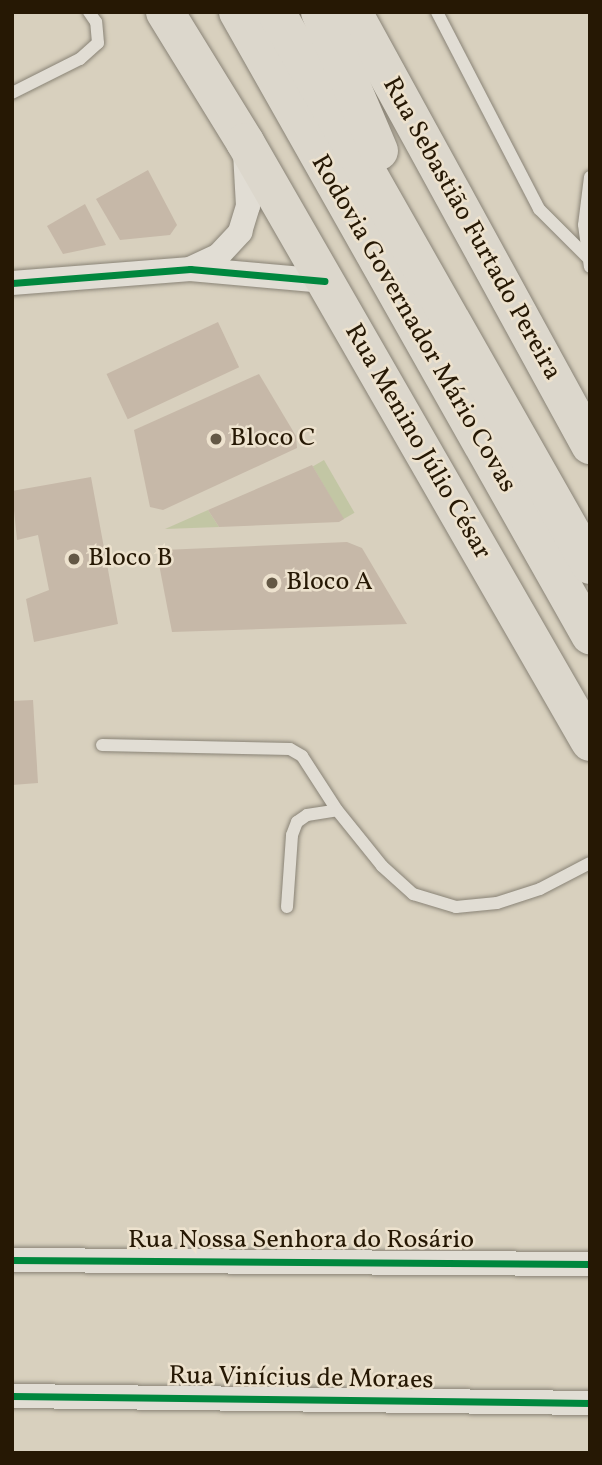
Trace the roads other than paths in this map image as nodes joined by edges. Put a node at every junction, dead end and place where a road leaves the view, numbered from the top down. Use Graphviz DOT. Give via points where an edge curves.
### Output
graph roads {
  1 [pos="89,12"];
  2 [pos="164,12"];
  3 [pos="238,12"];
  4 [pos="276,12"];
  5 [pos="320,12"];
  6 [pos="354,12"];
  7 [pos="437,12"];
  8 [pos="12,93"];
  9 [pos="245,142"];
  10 [pos="590,177"];
  11 [pos="588,262"];
  12 [pos="190,269"];
  13 [pos="324,281"];
  14 [pos="12,283"];
  15 [pos="454,327"];
  16 [pos="590,445"];
  17 [pos="590,565"];
  18 [pos="590,635"];
  19 [pos="590,742"];
  20 [pos="102,745"];
  21 [pos="337,810"];
  22 [pos="590,863"];
  23 [pos="287,907"];
  24 [pos="12,1259"];
  25 [pos="590,1264"];
  26 [pos="12,1396"];
  27 [pos="590,1403"];
  1 -- 8 [label="lane" via="96,22 98,43 80,59"];
  2 -- 9 [label="main road, Rua Menino Júlio César"];
  3 -- 18 [label="main road, Rodovia Governador Mário Covas"];
  4 -- 15 [label="main road, Rodovia Governador Mário Covas"];
  5 -- 15 [label="main road"];
  6 -- 16 [label="main road, Rua Sebastião Furtado Pereira"];
  7 -- 11 [label="lane" via="538,209"];
  9 -- 12 [label="street" via="248,194 240,232 218,256"];
  9 -- 13 [label="main road, Rua Menino Júlio César"];
  10 -- 11 [label="lane" via="584,225"];
  12 -- 13 [label="street"];
  12 -- 14 [label="street"];
  13 -- 19 [label="main road, Rua Menino Júlio César"];
  15 -- 17 [label="main road, Rodovia Governador Mário Covas"];
  20 -- 21 [label="lane" via="290,749 302,756"];
  21 -- 22 [label="lane" via="382,866 413,894 456,907 519,896"];
  21 -- 23 [label="lane" via="307,815 298,822 292,835"];
  24 -- 25 [label="street, Rua Nossa Senhora do Rosário"];
  26 -- 27 [label="street, Rua Vinícius de Moraes"];
}
